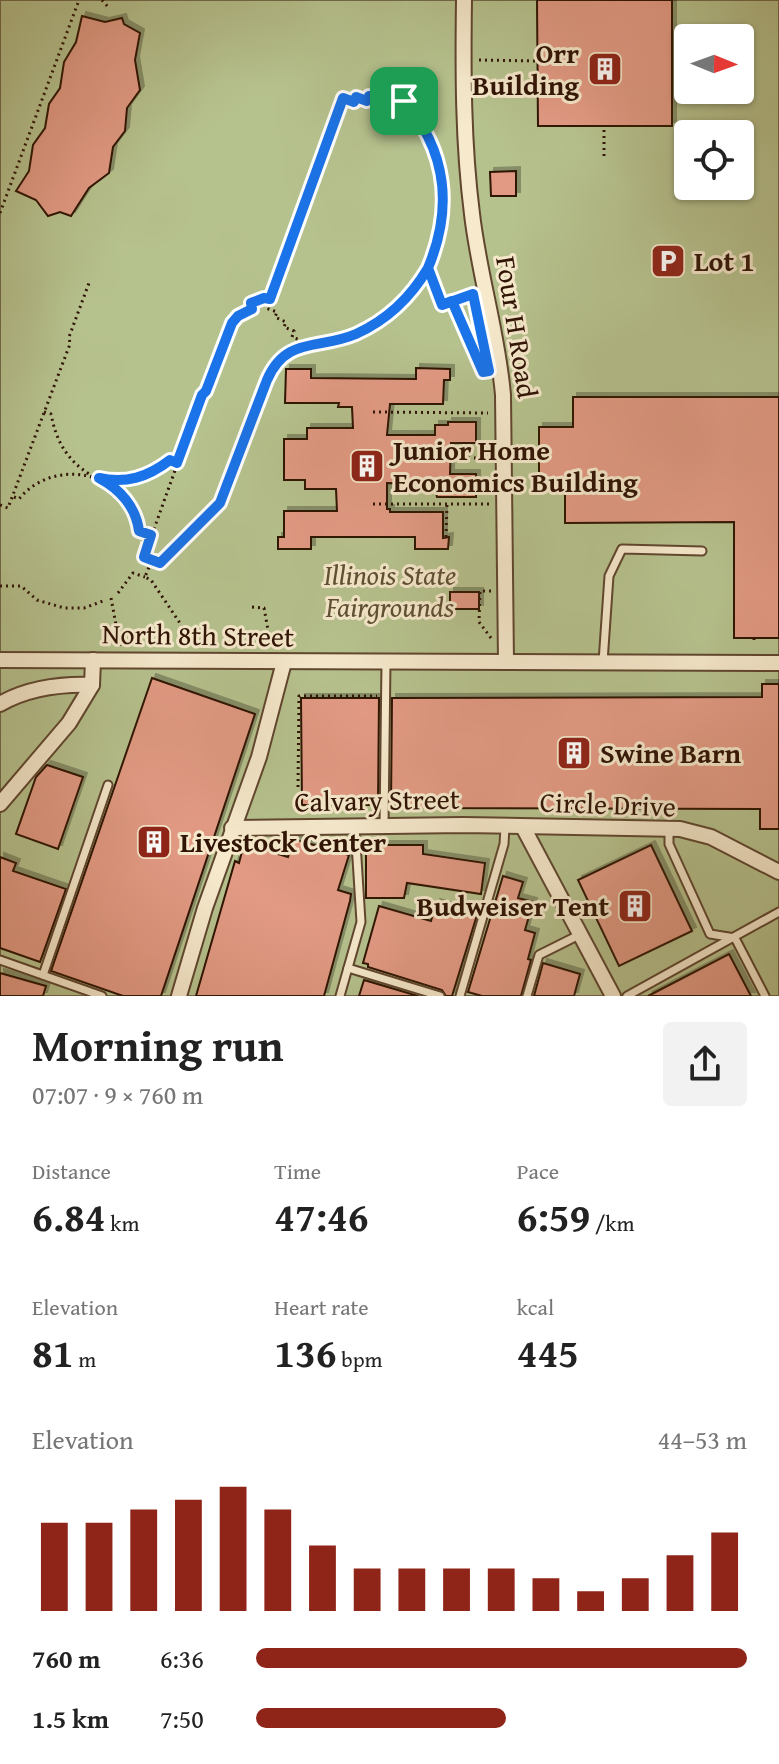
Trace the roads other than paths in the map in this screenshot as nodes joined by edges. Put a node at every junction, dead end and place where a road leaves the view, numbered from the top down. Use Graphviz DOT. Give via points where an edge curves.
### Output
graph roads {
  1 [pos="464,0"];
  2 [pos="702,551"];
  3 [pos="0,660"];
  4 [pos="93,660"];
  5 [pos="284,662"];
  6 [pos="386,662"];
  7 [pos="506,662"];
  8 [pos="603,662"];
  9 [pos="779,663"];
  10 [pos="92,685"];
  11 [pos="0,704"];
  12 [pos="108,785"];
  13 [pos="0,804"];
  14 [pos="355,827"];
  15 [pos="384,827"];
  16 [pos="505,827"];
  17 [pos="523,827"];
  18 [pos="232,828"];
  19 [pos="669,829"];
  20 [pos="779,872"];
  21 [pos="779,912"];
  22 [pos="581,934"];
  23 [pos="735,938"];
  24 [pos="0,960"];
  25 [pos="348,968"];
  26 [pos="43,975"];
  27 [pos="71,984"];
  28 [pos="67,996"];
  29 [pos="102,996"];
  30 [pos="179,996"];
  31 [pos="340,996"];
  32 [pos="440,996"];
  33 [pos="460,996"];
  34 [pos="527,996"];
  35 [pos="613,996"];
  36 [pos="627,996"];
  37 [pos="765,996"];
  1 -- 7 [label="street, Four H Road" via="464,129 472,216 501,369"];
  2 -- 8 [label="lane" via="622,549 609,576"];
  3 -- 4 [label="street, North 8th Street"];
  4 -- 5 [label="street, North 8th Street"];
  4 -- 10 [label="street"];
  5 -- 6 [label="street, North 8th Street"];
  5 -- 18 [label="street" via="259,757"];
  6 -- 7 [label="street, North 8th Street"];
  6 -- 15 [label="lane"];
  7 -- 8 [label="street, North 8th Street"];
  8 -- 9 [label="street, North 8th Street"];
  10 -- 11 [label="street" via="32,690"];
  10 -- 13 [label="street" via="69,723"];
  12 -- 26 [label="lane"];
  14 -- 15 [label="street, Calvary Street"];
  14 -- 18 [label="street, Calvary Street"];
  14 -- 25 [label="lane" via="361,922"];
  15 -- 16 [label="street, Calvary Street"];
  16 -- 17 [label="street, Calvary Street"];
  16 -- 33 [label="lane"];
  17 -- 19 [label="street, Circle Drive"];
  17 -- 22 [label="street"];
  18 -- 30 [label="street"];
  19 -- 20 [label="street, Circle Drive" via="711,837"];
  19 -- 23 [label="lane" via="669,844 710,934"];
  21 -- 23 [label="lane"];
  22 -- 34 [label="lane" via="539,955"];
  22 -- 35 [label="street"];
  23 -- 36 [label="lane"];
  23 -- 37 [label="lane"];
  24 -- 26 [label="lane"];
  25 -- 31 [label="lane"];
  25 -- 32 [label="lane"];
  26 -- 27 [label="lane"];
  27 -- 28 [label="lane"];
  27 -- 29 [label="lane"];
}
